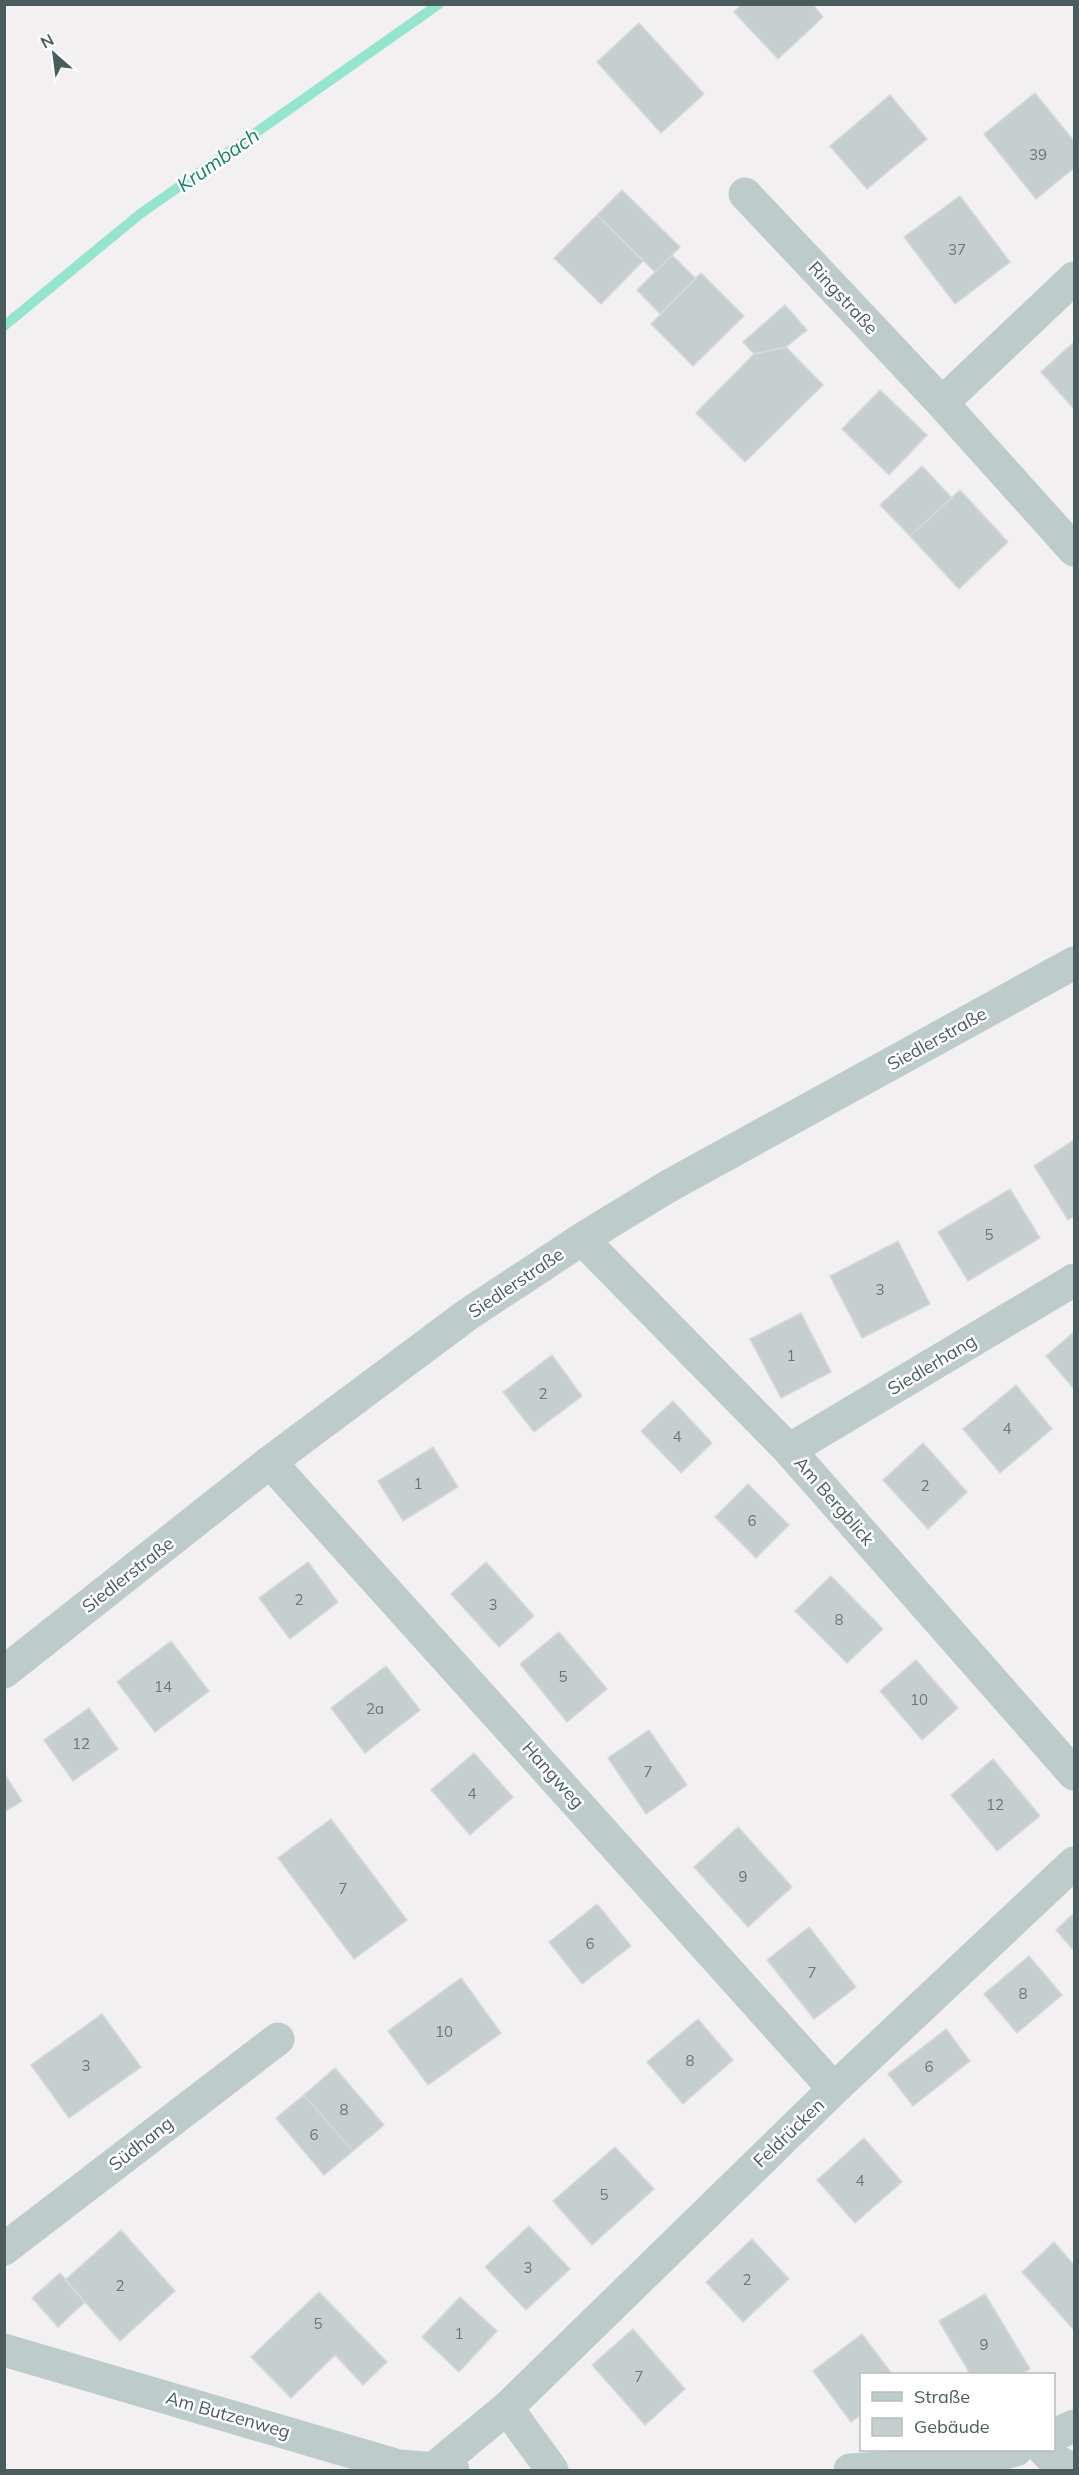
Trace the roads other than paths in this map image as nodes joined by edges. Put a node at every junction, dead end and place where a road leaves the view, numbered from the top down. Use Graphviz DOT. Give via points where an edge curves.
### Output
graph roads {
  1 [pos="745,194"];
  2 [pos="1074,278"];
  3 [pos="942,403"];
  4 [pos="1074,550"];
  5 [pos="1074,963"];
  6 [pos="582,1239"];
  7 [pos="1074,1280"];
  8 [pos="789,1450"];
  9 [pos="270,1462"];
  10 [pos="7,1667"];
  11 [pos="1074,1774"];
  12 [pos="1074,1863"];
  13 [pos="278,2039"];
  14 [pos="834,2089"];
  15 [pos="4,2249"];
  16 [pos="4,2350"];
  17 [pos="507,2408"];
  18 [pos="1074,2426"];
  19 [pos="1055,2434"];
  20 [pos="1045,2451"];
  21 [pos="998,2459"];
  22 [pos="443,2470"];
  23 [pos="552,2470"];
  24 [pos="850,2470"];
  25 [pos="1074,2470"];
  1 -- 3 [label="street, Ringstraße"];
  2 -- 3 [label="street"];
  3 -- 4 [label="street, Ringstraße"];
  5 -- 6 [label="street, Siedlerstraße" via="677,1181"];
  6 -- 8 [label="street, Am Bergblick"];
  6 -- 9 [label="street, Siedlerstraße" via="467,1315"];
  7 -- 8 [label="street, Siedlerhang"];
  8 -- 11 [label="street, Am Bergblick"];
  9 -- 10 [label="street, Siedlerstraße"];
  9 -- 14 [label="street, Hangweg"];
  12 -- 14 [label="street, Feldrücken"];
  13 -- 15 [label="street, Südhang"];
  14 -- 17 [label="street, Feldrücken"];
  16 -- 22 [label="street, Am Butzenweg" via="399,2466"];
  17 -- 22 [label="street, Feldrücken"];
  17 -- 23 [label="street"];
  18 -- 19 [label="street"];
  20 -- 25 [label="street"];
  21 -- 24 [label="street"];
}
